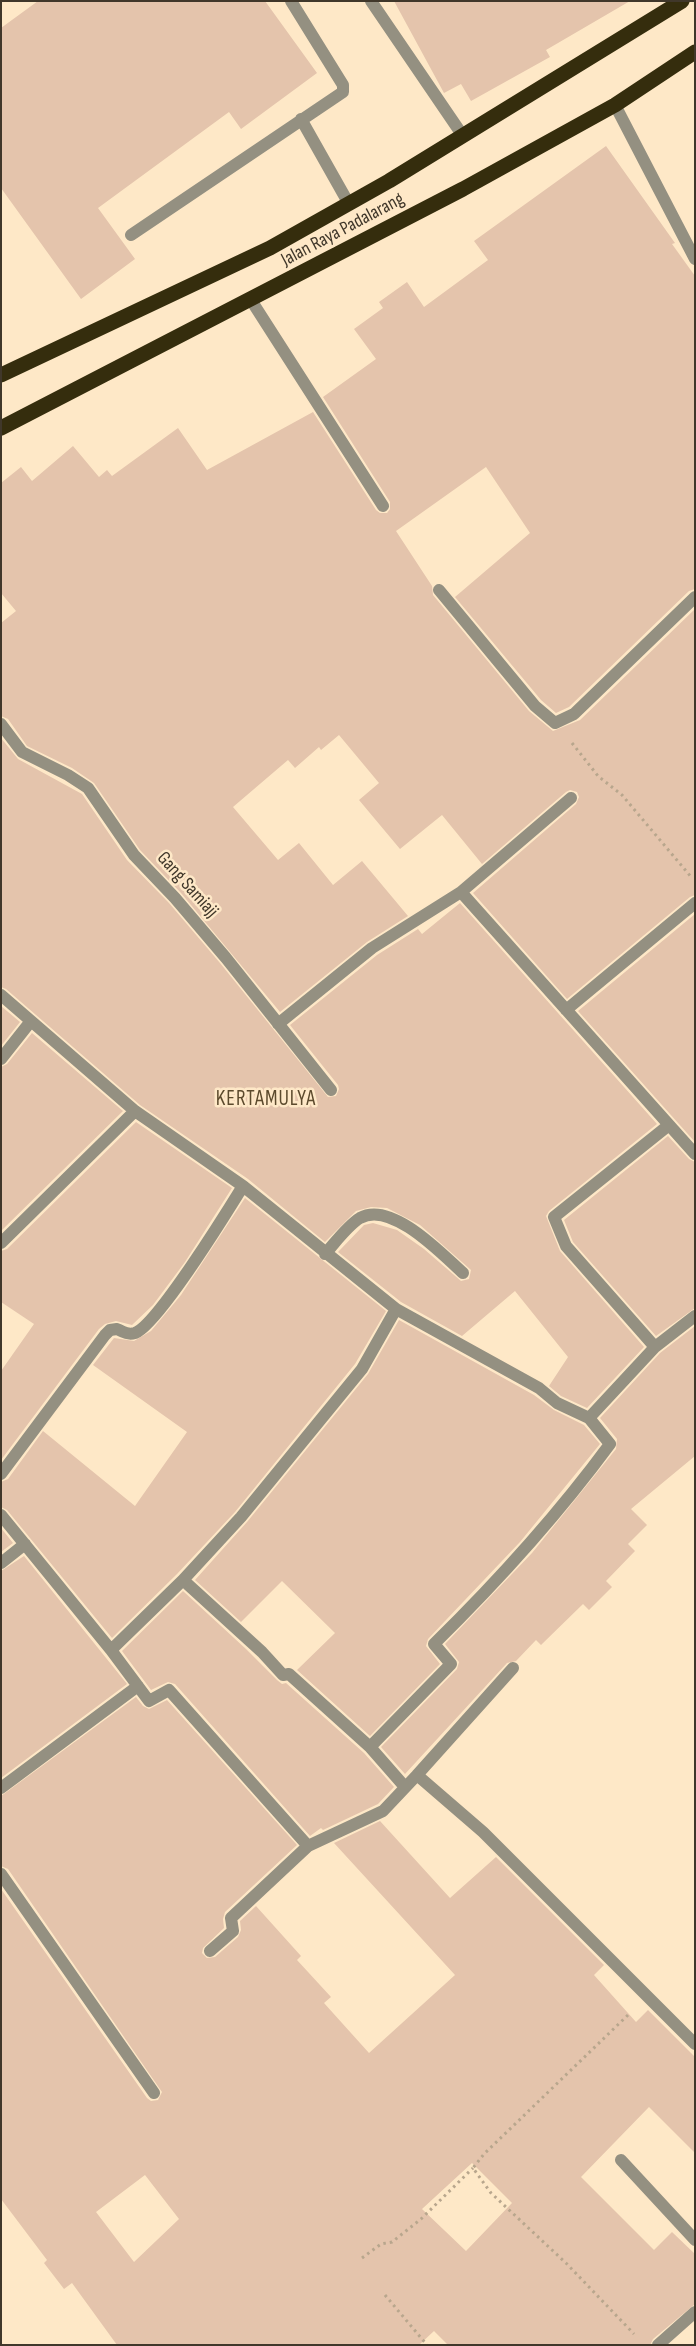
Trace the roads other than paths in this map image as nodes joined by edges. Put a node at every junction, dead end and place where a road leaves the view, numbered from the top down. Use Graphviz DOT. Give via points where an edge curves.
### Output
graph roads {
  1 [pos="291,1"];
  2 [pos="371,1"];
  3 [pos="682,1"];
  4 [pos="695,52"];
  5 [pos="615,105"];
  6 [pos="301,120"];
  7 [pos="463,136"];
  8 [pos="349,204"];
  9 [pos="131,236"];
  10 [pos="695,259"];
  11 [pos="251,300"];
  12 [pos="1,375"];
  13 [pos="1,428"];
  14 [pos="383,506"];
  15 [pos="438,590"];
  16 [pos="695,597"];
  17 [pos="1,724"];
  18 [pos="571,798"];
  19 [pos="461,892"];
  20 [pos="695,903"];
  21 [pos="1,995"];
  22 [pos="566,1010"];
  23 [pos="31,1021"];
  24 [pos="278,1024"];
  25 [pos="1,1059"];
  26 [pos="332,1090"];
  27 [pos="135,1111"];
  28 [pos="669,1125"];
  29 [pos="695,1154"];
  30 [pos="243,1186"];
  31 [pos="1,1242"];
  32 [pos="324,1254"];
  33 [pos="463,1273"];
  34 [pos="396,1309"];
  35 [pos="695,1316"];
  36 [pos="654,1347"];
  37 [pos="588,1418"];
  38 [pos="1,1474"];
  39 [pos="1,1515"];
  40 [pos="25,1544"];
  41 [pos="1,1564"];
  42 [pos="183,1580"];
  43 [pos="112,1650"];
  44 [pos="513,1668"];
  45 [pos="138,1686"];
  46 [pos="370,1747"];
  47 [pos="417,1775"];
  48 [pos="405,1787"];
  49 [pos="1,1788"];
  50 [pos="308,1846"];
  51 [pos="1,1874"];
  52 [pos="210,1951"];
  53 [pos="695,2044"];
  54 [pos="154,2093"];
  55 [pos="621,2160"];
  56 [pos="695,2240"];
  57 [pos="695,2312"];
  58 [pos="658,2345"];
  1 -- 6 [label="street" via="344,84 342,92"];
  2 -- 7 [label="street"];
  3 -- 7 [label="highway, Jalan Raya Padalarang"];
  4 -- 5 [label="highway, Jalan Raya Padalarang"];
  5 -- 10 [label="street"];
  5 -- 11 [label="highway, Jalan Raya Padalarang"];
  6 -- 8 [label="street"];
  6 -- 9 [label="street"];
  7 -- 8 [label="highway, Jalan Raya Padalarang"];
  8 -- 12 [label="highway, Jalan Raya Padalarang" via="270,248"];
  11 -- 13 [label="highway, Jalan Raya Padalarang"];
  11 -- 14 [label="street"];
  15 -- 16 [label="street" via="535,706 556,723 574,714"];
  17 -- 24 [label="street, Gang Samiajj" via="22,752 68,774 88,788 134,855 175,898"];
  18 -- 19 [label="street"];
  19 -- 22 [label="street"];
  19 -- 24 [label="street" via="372,948"];
  20 -- 22 [label="street"];
  21 -- 23 [label="street"];
  22 -- 28 [label="street"];
  23 -- 25 [label="street"];
  23 -- 27 [label="street"];
  24 -- 26 [label="street, Gang Samiajj"];
  27 -- 30 [label="street"];
  27 -- 31 [label="street"];
  28 -- 29 [label="street"];
  28 -- 36 [label="street" via="554,1217 566,1246"];
  30 -- 32 [label="street"];
  30 -- 38 [label="street" via="173,1292 146,1326 136,1333 128,1334 117,1329 105,1335"];
  32 -- 33 [label="street" via="359,1218 374,1214 403,1223"];
  32 -- 34 [label="street"];
  34 -- 37 [label="street"];
  34 -- 42 [label="street" via="362,1369 241,1517"];
  35 -- 36 [label="street"];
  36 -- 37 [label="street"];
  37 -- 46 [label="street" via="610,1444 513,1565 434,1644 450,1664"];
  39 -- 40 [label="street"];
  40 -- 41 [label="street"];
  40 -- 43 [label="street"];
  42 -- 43 [label="street"];
  42 -- 46 [label="street" via="283,1675 289,1674"];
  43 -- 45 [label="street"];
  44 -- 47 [label="street"];
  45 -- 49 [label="street"];
  45 -- 50 [label="street" via="149,1701 169,1690"];
  46 -- 48 [label="street"];
  47 -- 48 [label="street"];
  47 -- 53 [label="street" via="483,1832"];
  48 -- 50 [label="street" via="383,1811"];
  50 -- 52 [label="street" via="230,1918 233,1931"];
  51 -- 54 [label="street"];
  55 -- 56 [label="street"];
  57 -- 58 [label="street"];
}
